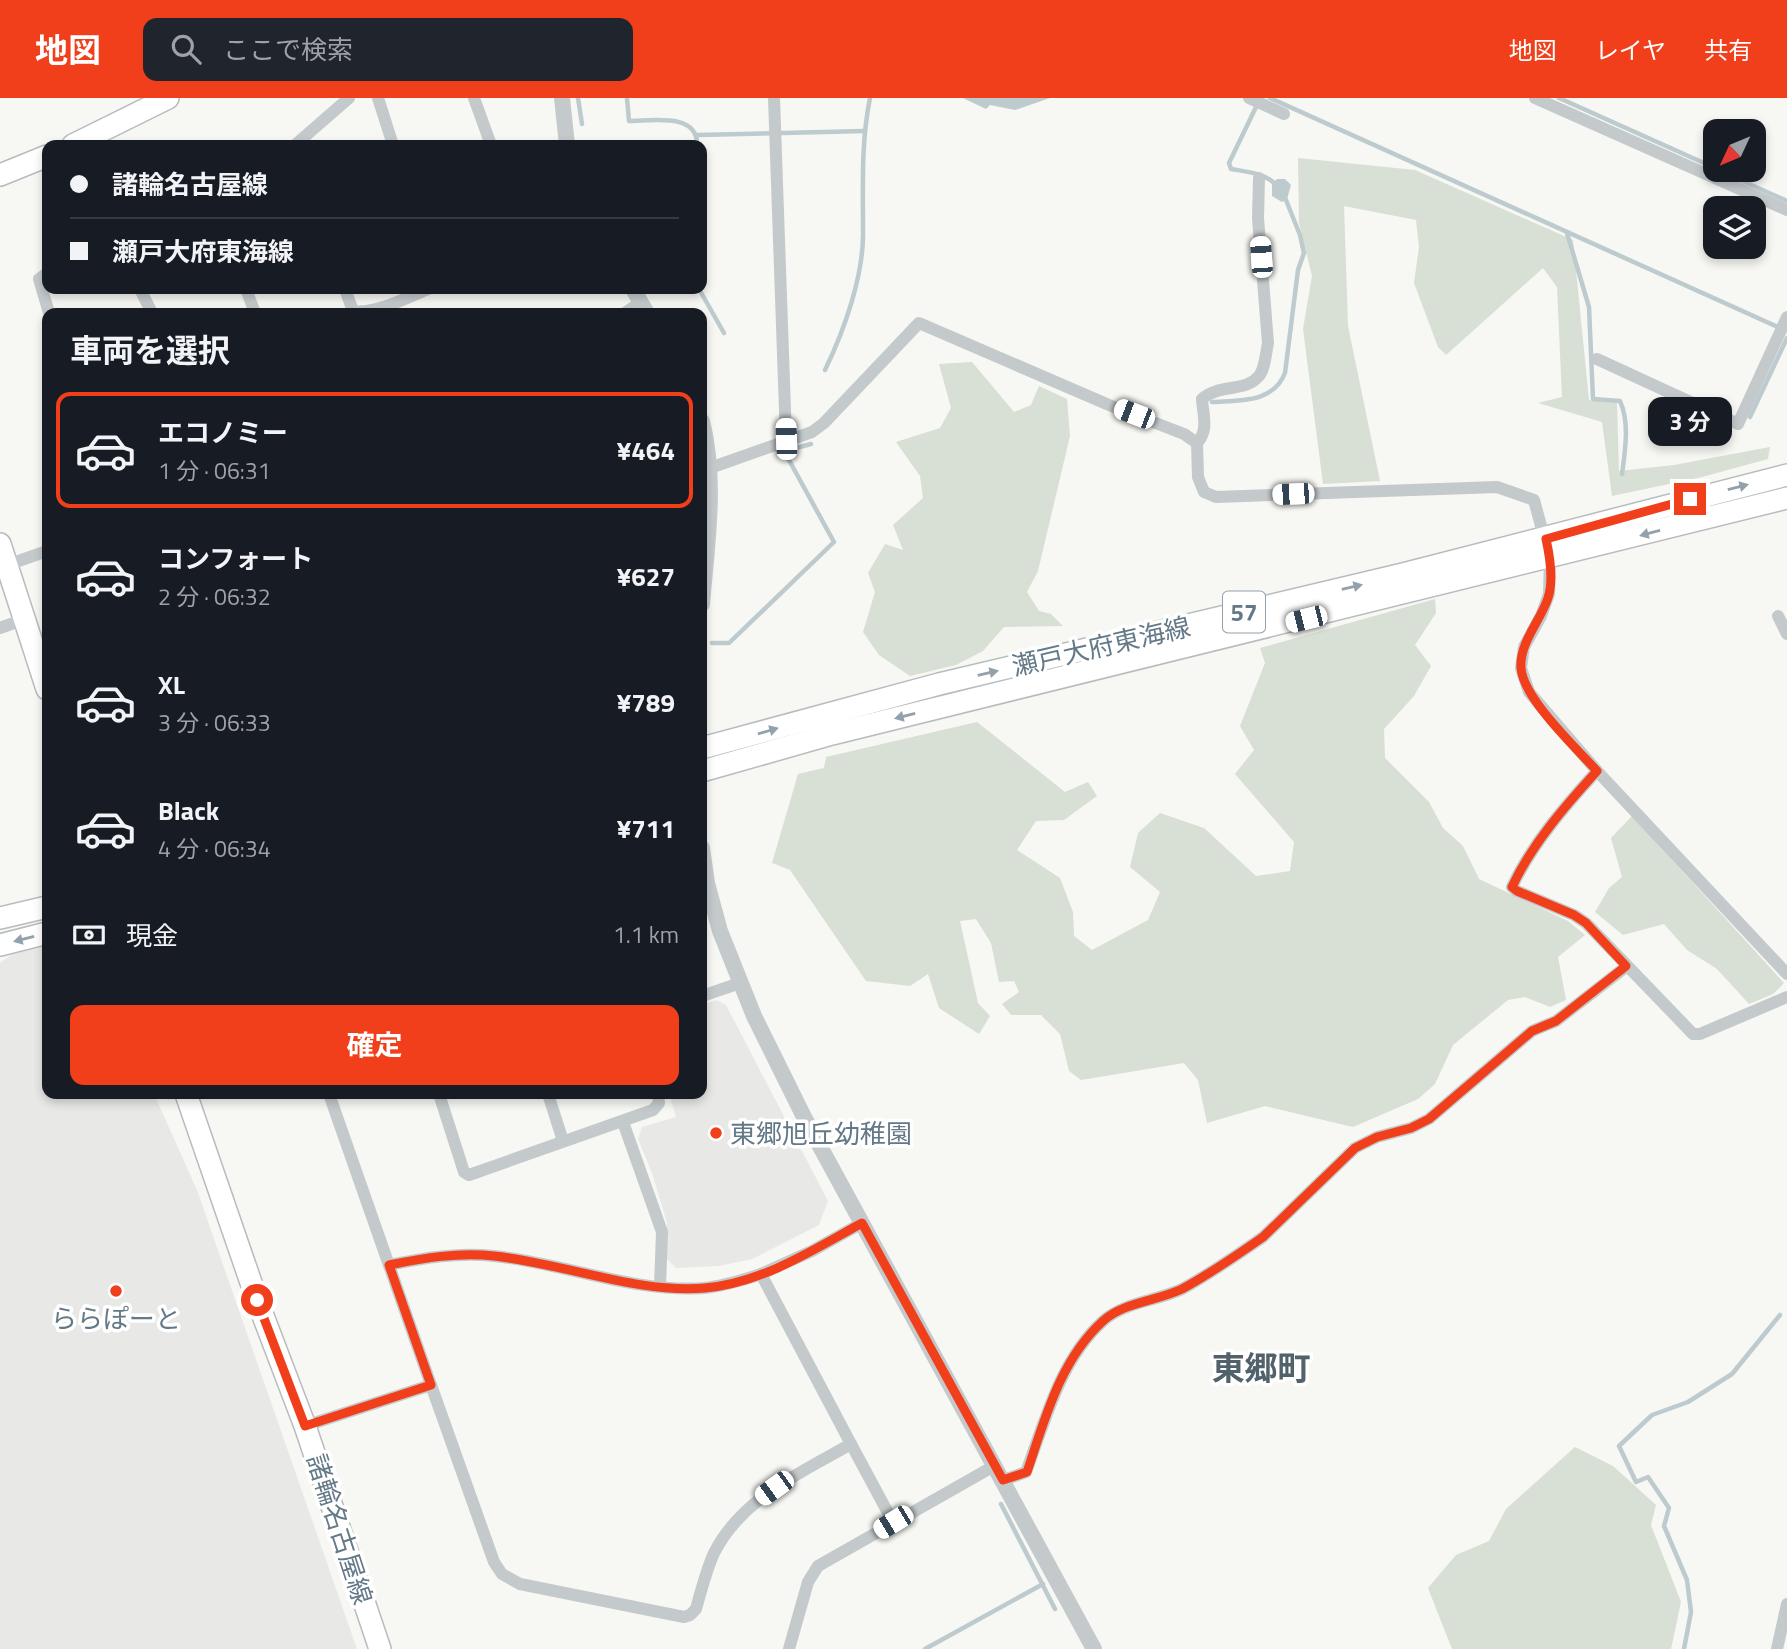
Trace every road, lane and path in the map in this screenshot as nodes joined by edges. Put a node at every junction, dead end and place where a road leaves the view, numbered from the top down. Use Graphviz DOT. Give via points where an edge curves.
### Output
graph roads {
  1 [pos="168,98"];
  2 [pos="349,98"];
  3 [pos="378,98"];
  4 [pos="474,98"];
  5 [pos="562,98"];
  6 [pos="774,98"];
  7 [pos="1249,98"];
  8 [pos="1535,98"];
  9 [pos="1284,114"];
  10 [pos="83,140"];
  11 [pos="301,140"];
  12 [pos="392,140"];
  13 [pos="489,140"];
  14 [pos="566,140"];
  15 [pos="42,158"];
  16 [pos="0,174"];
  17 [pos="1259,178"];
  18 [pos="1787,210"];
  19 [pos="42,277"];
  20 [pos="42,293"];
  21 [pos="416,294"];
  22 [pos="376,308"];
  23 [pos="1787,317"];
  24 [pos="1597,359"];
  25 [pos="786,439"];
  26 [pos="1197,443"];
  27 [pos="707,450"];
  28 [pos="710,468"];
  29 [pos="1787,475"];
  30 [pos="1787,498"];
  31 [pos="707,539"];
  32 [pos="0,544"];
  33 [pos="1548,549"];
  34 [pos="42,553"];
  35 [pos="7,565"];
  36 [pos="1778,616"];
  37 [pos="25,619"];
  38 [pos="0,628"];
  39 [pos="1787,634"];
  40 [pos="42,673"];
  41 [pos="707,747"];
  42 [pos="707,770"];
  43 [pos="1597,771"];
  44 [pos="707,883"];
  45 [pos="42,908"];
  46 [pos="0,919"];
  47 [pos="42,934"];
  48 [pos="0,945"];
  49 [pos="1626,966"];
  50 [pos="1787,974"];
  51 [pos="740,983"];
  52 [pos="707,994"];
  53 [pos="1787,997"];
  54 [pos="188,1099"];
  55 [pos="331,1099"];
  56 [pos="441,1099"];
  57 [pos="550,1099"];
  58 [pos="659,1099"];
  59 [pos="623,1122"];
  60 [pos="563,1141"];
  61 [pos="862,1223"];
  62 [pos="389,1265"];
  63 [pos="761,1274"];
  64 [pos="660,1286"];
  65 [pos="431,1385"];
  66 [pos="305,1426"];
  67 [pos="851,1444"];
  68 [pos="994,1466"];
  69 [pos="1003,1480"];
  70 [pos="893,1522"];
  71 [pos="1787,1604"];
  72 [pos="380,1649"];
  73 [pos="789,1649"];
  74 [pos="1094,1649"];
  75 [pos="1777,1649"];
  1 -- 10 [label="main road"];
  2 -- 11 [label="street"];
  3 -- 12 [label="street"];
  4 -- 13 [label="street"];
  5 -- 14 [label="street"];
  6 -- 25 [label="street"];
  7 -- 9 [label="street"];
  8 -- 18 [label="street"];
  15 -- 16 [label="main road"];
  17 -- 26 [label="street" via="1268,343 1264,363 1259,376 1248,383 1211,391 1202,399 1205,427"];
  19 -- 20 [label="street"];
  21 -- 22 [label="street"];
  23 -- 24 [label="street" via="1738,424"];
  25 -- 26 [label="street" via="824,423 919,323"];
  25 -- 28 [label="street"];
  26 -- 33 [label="street" via="1198,477 1204,492 1216,497 1497,487 1534,500"];
  27 -- 28 [label="street"];
  28 -- 31 [label="street"];
  33 -- 29 [label="main road, 瀬戸大府東海線 / 57, one-way"];
  30 -- 33 [label="main road, 瀬戸大府東海線 / 57, one-way"];
  32 -- 35 [label="main road"];
  41 -- 33 [label="main road, 瀬戸大府東海線 / 57, one-way" via="939,684"];
  33 -- 42 [label="main road, 瀬戸大府東海線 / 57, one-way"];
  33 -- 43 [label="street" via="1549,594 1524,648 1521,668 1529,692"];
  34 -- 35 [label="street"];
  35 -- 37 [label="main road"];
  36 -- 39 [label="street"];
  37 -- 38 [label="street"];
  37 -- 40 [label="main road"];
  43 -- 49 [label="street" via="1549,828 1512,887 1586,923"];
  43 -- 50 [label="street"];
  44 -- 51 [label="street"];
  45 -- 46 [label="main road"];
  47 -- 48 [label="main road, one-way"];
  49 -- 53 [label="street" via="1693,1034"];
  49 -- 69 [label="street" via="1556,1021 1532,1031 1429,1119 1355,1148 1247,1248 1182,1289 1105,1319 1060,1380 1027,1472"];
  51 -- 52 [label="street"];
  51 -- 61 [label="street"];
  54 -- 66 [label="main road, 諸輪名古屋線"];
  55 -- 62 [label="street"];
  56 -- 60 [label="street" via="464,1172 469,1174"];
  57 -- 60 [label="street"];
  58 -- 59 [label="street" via="653,1110"];
  59 -- 60 [label="street"];
  59 -- 64 [label="street" via="662,1232"];
  61 -- 63 [label="street"];
  61 -- 68 [label="street"];
  62 -- 64 [label="street" via="449,1254 493,1255"];
  62 -- 65 [label="street"];
  63 -- 64 [label="street" via="706,1288"];
  63 -- 67 [label="street"];
  65 -- 66 [label="street"];
  65 -- 67 [label="street" via="502,1574 520,1584 684,1617 696,1609 712,1558 739,1517 774,1488"];
  66 -- 72 [label="main road, 諸輪名古屋線"];
  67 -- 70 [label="street"];
  68 -- 69 [label="street"];
  68 -- 70 [label="street"];
  69 -- 74 [label="street"];
  70 -- 73 [label="street" via="813,1572"];
  71 -- 75 [label="street"];
}
